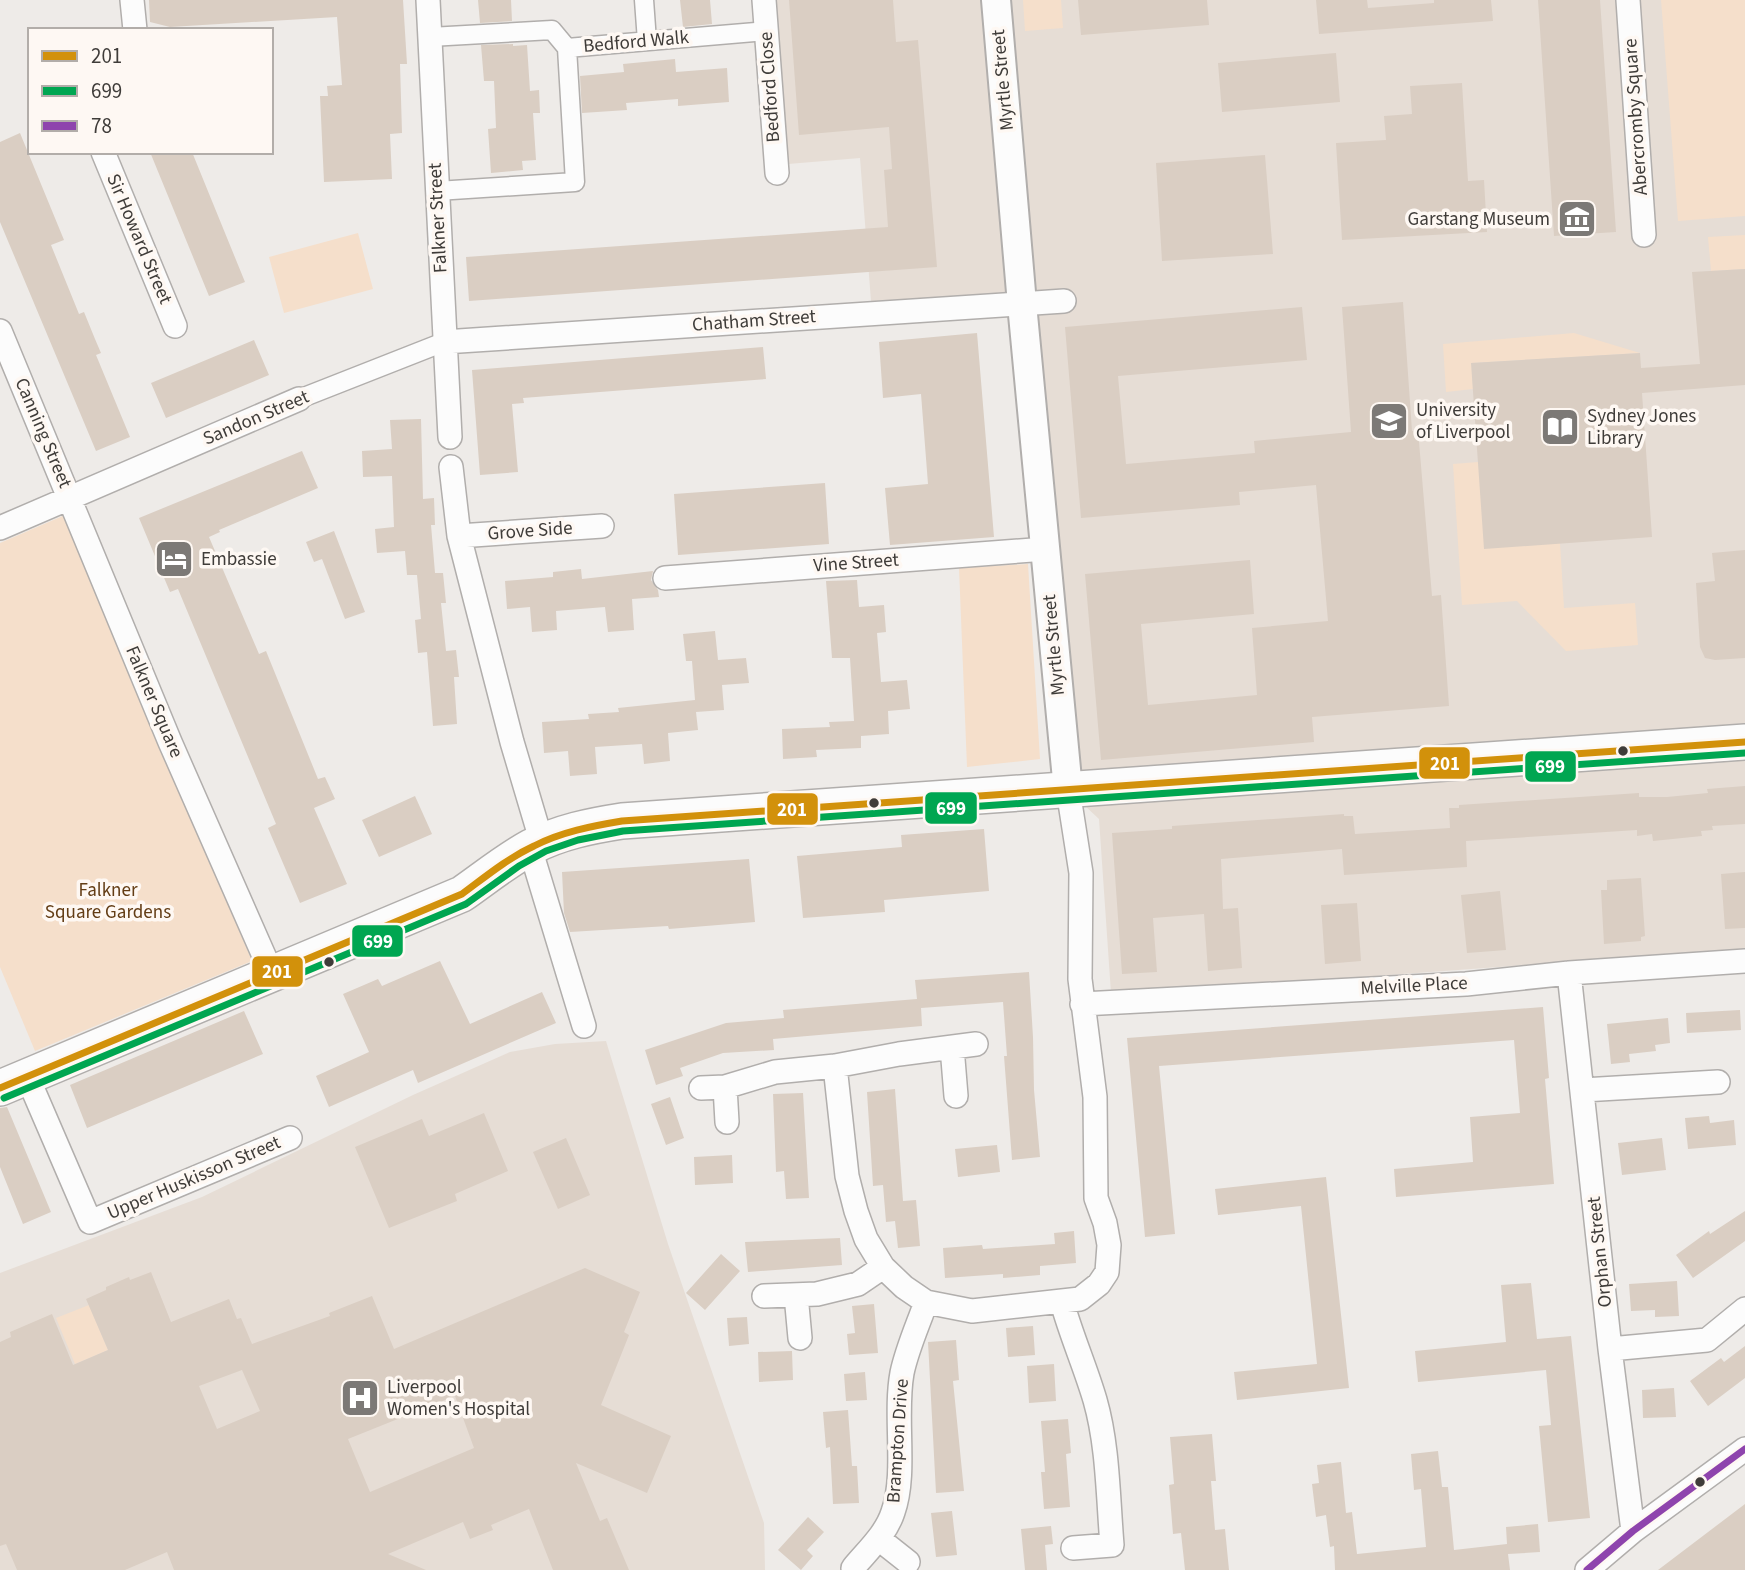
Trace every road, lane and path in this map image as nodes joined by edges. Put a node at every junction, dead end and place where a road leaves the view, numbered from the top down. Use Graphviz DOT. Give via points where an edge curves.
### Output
graph roads {
  1 [pos="132,0"];
  2 [pos="428,0"];
  3 [pos="644,0"];
  4 [pos="764,0"];
  5 [pos="996,0"];
  6 [pos="1628,0"];
  7 [pos="135,28"];
  8 [pos="766,31"];
  9 [pos="430,37"];
  10 [pos="647,41"];
  11 [pos="567,48"];
  12 [pos="104,154"];
  13 [pos="777,173"];
  14 [pos="437,191"];
  15 [pos="1644,235"];
  16 [pos="1064,301"];
  17 [pos="1022,304"];
  18 [pos="175,326"];
  19 [pos="0,331"];
  20 [pos="444,342"];
  21 [pos="299,399"];
  22 [pos="450,437"];
  23 [pos="451,467"];
  24 [pos="69,497"];
  25 [pos="602,526"];
  26 [pos="0,528"];
  27 [pos="459,536"];
  28 [pos="1046,549"];
  29 [pos="665,578"];
  30 [pos="1745,742"];
  31 [pos="1068,790"];
  32 [pos="536,845"];
  33 [pos="1745,961"];
  34 [pos="1569,973"];
  35 [pos="272,974"];
  36 [pos="1082,1004"];
  37 [pos="584,1026"];
  38 [pos="976,1044"];
  39 [pos="952,1047"];
  40 [pos="835,1066"];
  41 [pos="13,1082"];
  42 [pos="1718,1082"];
  43 [pos="701,1087"];
  44 [pos="725,1087"];
  45 [pos="1583,1090"];
  46 [pos="956,1096"];
  47 [pos="727,1122"];
  48 [pos="290,1138"];
  49 [pos="883,1267"];
  50 [pos="796,1295"];
  51 [pos="764,1296"];
  52 [pos="926,1302"];
  53 [pos="1062,1302"];
  54 [pos="1745,1309"];
  55 [pos="800,1338"];
  56 [pos="1609,1349"];
  57 [pos="1745,1449"];
  58 [pos="1633,1531"];
  59 [pos="879,1539"];
  60 [pos="1073,1548"];
  61 [pos="908,1562"];
  62 [pos="853,1567"];
  63 [pos="1587,1570"];
  1 -- 7 [label="street"];
  2 -- 9 [label="street, Falkner Street"];
  3 -- 10 [label="street"];
  4 -- 8 [label="street, Bedford Close"];
  5 -- 17 [label="street, Myrtle Street"];
  6 -- 15 [label="street, Abercromby Square"];
  8 -- 10 [label="street, Bedford Walk"];
  8 -- 13 [label="street, Bedford Close"];
  9 -- 11 [label="street, Bedford Walk" via="552,30"];
  9 -- 14 [label="street, Falkner Street"];
  10 -- 11 [label="street, Bedford Walk"];
  11 -- 14 [label="street" via="575,182"];
  12 -- 18 [label="street, Sir Howard Street"];
  14 -- 20 [label="street, Falkner Street"];
  16 -- 17 [label="street, Chatham Street"];
  17 -- 20 [label="street, Chatham Street"];
  17 -- 28 [label="street, Myrtle Street"];
  19 -- 24 [label="street, Canning Street"];
  20 -- 21 [label="street, Sandon Street"];
  20 -- 22 [label="street, Falkner Street"];
  21 -- 24 [label="street, Sandon Street"];
  23 -- 27 [label="street"];
  24 -- 26 [label="street"];
  24 -- 35 [label="street, Falkner Square"];
  25 -- 27 [label="street, Grove Side"];
  27 -- 32 [label="street"];
  28 -- 29 [label="street, Vine Street"];
  28 -- 31 [label="street, Myrtle Street"];
  30 -- 31 [label="main road"];
  31 -- 32 [label="main road" via="622,821 574,830"];
  31 -- 36 [label="street, Myrtle Street" via="1081,873"];
  32 -- 35 [label="main road" via="462,894"];
  32 -- 37 [label="street"];
  33 -- 34 [label="street, Melville Place"];
  34 -- 36 [label="street, Melville Place" via="1466,984"];
  34 -- 45 [label="street, Orphan Street"];
  35 -- 41 [label="main road"];
  36 -- 53 [label="street, Myrtle Street" via="1095,1097 1096,1198 1109,1245 1107,1272 1099,1284 1080,1299"];
  38 -- 39 [label="street"];
  39 -- 40 [label="street"];
  39 -- 46 [label="street"];
  40 -- 44 [label="street" via="775,1072"];
  40 -- 49 [label="street" via="847,1176 866,1239"];
  41 -- 48 [label="street, Upper Huskisson Street" via="90,1222"];
  42 -- 45 [label="street"];
  43 -- 44 [label="street"];
  44 -- 47 [label="street"];
  45 -- 56 [label="street, Orphan Street"];
  49 -- 50 [label="street" via="858,1284"];
  49 -- 52 [label="street"];
  50 -- 51 [label="street"];
  50 -- 55 [label="street"];
  52 -- 53 [label="street" via="972,1311"];
  52 -- 59 [label="street, Brampton Drive" via="902,1373 899,1491"];
  53 -- 60 [label="street" via="1095,1401 1112,1545"];
  54 -- 56 [label="street" via="1707,1340"];
  56 -- 58 [label="street, Orphan Street"];
  57 -- 58 [label="street"];
  58 -- 63 [label="street"];
  59 -- 61 [label="street"];
  59 -- 62 [label="street, Brampton Drive"];
}
